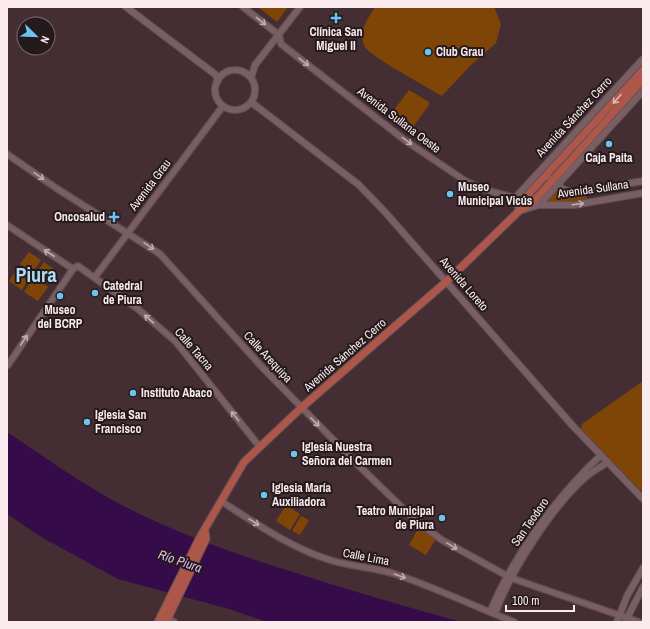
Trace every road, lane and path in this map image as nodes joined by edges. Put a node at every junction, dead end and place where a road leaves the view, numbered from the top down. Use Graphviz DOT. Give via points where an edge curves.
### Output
graph roads {
  1 [pos="126,7"];
  2 [pos="244,7"];
  3 [pos="300,7"];
  4 [pos="279,35"];
  5 [pos="643,59"];
  6 [pos="256,65"];
  7 [pos="643,70"];
  8 [pos="244,72"];
  9 [pos="217,78"];
  10 [pos="251,78"];
  11 [pos="643,80"];
  12 [pos="643,91"];
  13 [pos="251,102"];
  14 [pos="625,105"];
  15 [pos="223,106"];
  16 [pos="7,154"];
  17 [pos="546,175"];
  18 [pos="643,181"];
  19 [pos="555,182"];
  20 [pos="643,193"];
  21 [pos="515,198"];
  22 [pos="522,200"];
  23 [pos="536,204"];
  24 [pos="519,211"];
  25 [pos="7,225"];
  26 [pos="129,232"];
  27 [pos="76,267"];
  28 [pos="95,277"];
  29 [pos="447,282"];
  30 [pos="8,365"];
  31 [pos="301,408"];
  32 [pos="259,446"];
  33 [pos="601,455"];
  34 [pos="608,462"];
  35 [pos="643,499"];
  36 [pos="221,501"];
  37 [pos="643,568"];
  38 [pos="509,577"];
  39 [pos="643,586"];
  40 [pos="492,613"];
  41 [pos="619,615"];
  42 [pos="163,619"];
  43 [pos="626,620"];
  44 [pos="174,622"];
  45 [pos="514,622"];
  46 [pos="617,622"];
  47 [pos="639,622"];
  1 -- 9 [label="main road"];
  2 -- 4 [label="street, one-way"];
  3 -- 4 [label="main road"];
  4 -- 6 [label="main road"];
  4 -- 21 [label="street, Avenida Sullana Oeste, one-way" via="281,44 406,141 467,182"];
  5 -- 21 [label="main road, Avenida Sánchez Cerro"];
  6 -- 8 [label="main road"];
  6 -- 10 [label="main road"];
  7 -- 17 [label="main road, Avenida Sánchez Cerro, one-way"];
  8 -- 9 [label="main road" via="231,71"];
  8 -- 10 [label="main road"];
  9 -- 15 [label="main road" via="216,92"];
  10 -- 13 [label="main road" via="255,88"];
  11 -- 14 [label="main road, Avenida Sánchez Cerro"];
  12 -- 14 [label="main road, Avenida Sánchez Cerro"];
  13 -- 15 [label="main road" via="241,110"];
  13 -- 29 [label="main road, Avenida Loreto" via="359,185"];
  14 -- 19 [label="main road, Avenida Sánchez Cerro"];
  15 -- 26 [label="street, Avenida Grau"];
  16 -- 26 [label="street, Calle Arequipa, one-way" via="56,188"];
  17 -- 19 [label="main road, Avenida Sullana"];
  17 -- 22 [label="main road, Avenida Sánchez Cerro"];
  18 -- 19 [label="main road, Avenida Sullana" via="575,193 569,192"];
  19 -- 23 [label="main road, Avenida Sánchez Cerro"];
  23 -- 20 [label="main road, Avenida Sullana, one-way" via="574,205"];
  21 -- 22 [label="street, Avenida Sullana Oeste"];
  21 -- 24 [label="main road"];
  22 -- 23 [label="main road, Avenida Sullana"];
  22 -- 24 [label="main road, Avenida Sánchez Cerro"];
  23 -- 24 [label="main road, Avenida Sánchez Cerro"];
  24 -- 29 [label="main road, Avenida Sánchez Cerro"];
  27 -- 25 [label="street, Calle Tacna, one-way"];
  26 -- 28 [label="street, Avenida Grau"];
  26 -- 31 [label="street, Calle Arequipa, one-way" via="160,254"];
  27 -- 28 [label="street, Calle Tacna"];
  30 -- 27 [label="street, one-way"];
  32 -- 28 [label="street, Calle Tacna, one-way" via="176,342"];
  29 -- 31 [label="main road, Avenida Sánchez Cerro"];
  29 -- 33 [label="main road, Avenida Loreto"];
  31 -- 32 [label="main road, Avenida Sánchez Cerro"];
  31 -- 38 [label="street, Calle Arequipa, one-way" via="415,520 442,540"];
  32 -- 36 [label="main road, Avenida Sánchez Cerro" via="244,462"];
  33 -- 34 [label="main road, Avenida Loreto"];
  33 -- 38 [label="street, San Teodoro" via="561,496"];
  34 -- 35 [label="main road, Avenida Loreto"];
  34 -- 38 [label="street, San Teodoro" via="588,475 564,499"];
  36 -- 40 [label="street, Calle Lima, one-way" via="270,532 309,552 335,562 393,573"];
  36 -- 42 [label="main road, Avenida Sánchez Cerro"];
  37 -- 41 [label="main road"];
  38 -- 40 [label="street, San Teodoro"];
  38 -- 41 [label="street, Calle Arequipa"];
  39 -- 43 [label="main road"];
  40 -- 45 [label="street, Calle Lima"];
  41 -- 43 [label="street, Calle Arequipa"];
  41 -- 46 [label="main road"];
  42 -- 44 [label="main road"];
  43 -- 47 [label="street, Calle Arequipa"];
}
